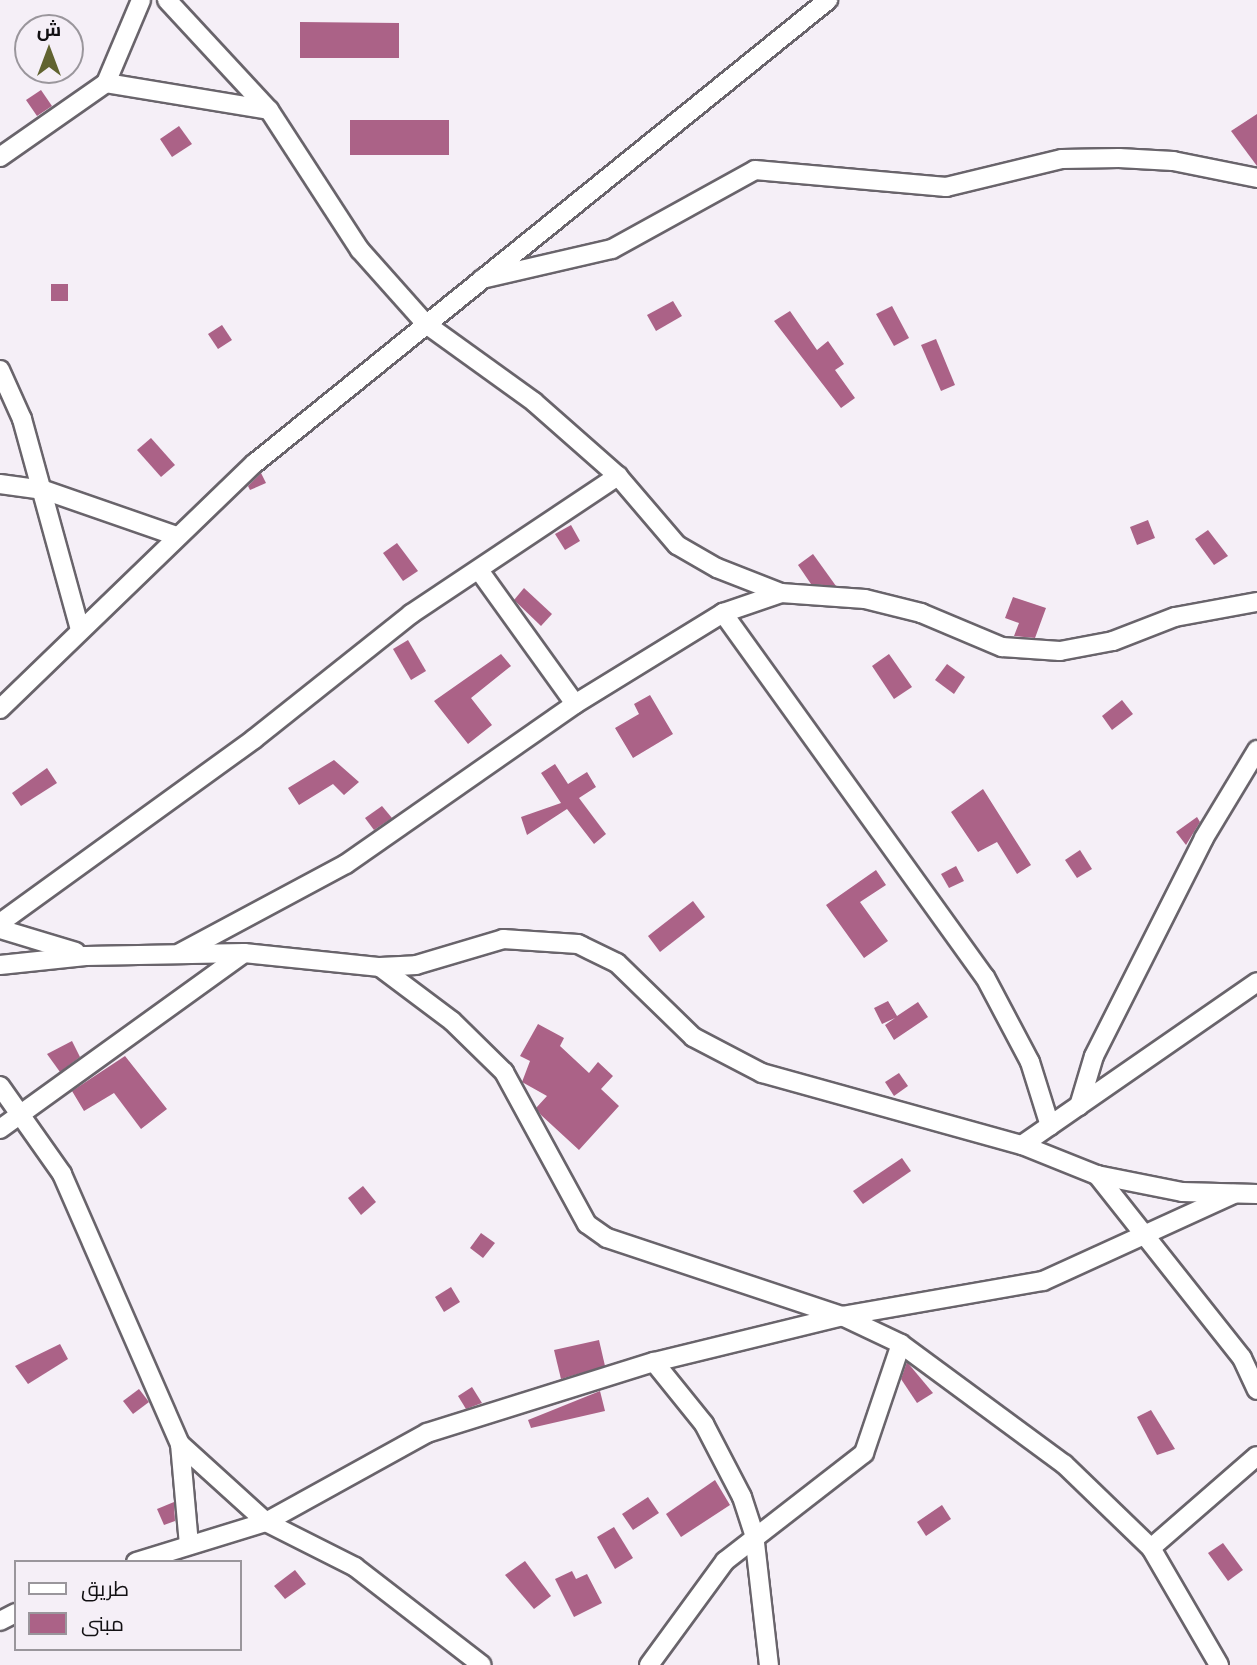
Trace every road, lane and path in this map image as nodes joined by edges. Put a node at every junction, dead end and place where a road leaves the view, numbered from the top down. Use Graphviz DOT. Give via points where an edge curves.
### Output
graph roads {
  1 [pos="141,0"];
  2 [pos="167,0"];
  3 [pos="828,0"];
  4 [pos="106,83"];
  5 [pos="269,110"];
  6 [pos="0,158"];
  7 [pos="1257,178"];
  8 [pos="478,280"];
  9 [pos="426,324"];
  10 [pos="0,370"];
  11 [pos="618,476"];
  12 [pos="0,484"];
  13 [pos="44,490"];
  14 [pos="177,536"];
  15 [pos="481,573"];
  16 [pos="781,593"];
  17 [pos="1257,602"];
  18 [pos="723,613"];
  19 [pos="80,629"];
  20 [pos="575,704"];
  21 [pos="0,709"];
  22 [pos="1257,750"];
  23 [pos="0,923"];
  24 [pos="0,929"];
  25 [pos="244,953"];
  26 [pos="86,956"];
  27 [pos="170,958"];
  28 [pos="0,965"];
  29 [pos="380,967"];
  30 [pos="1257,982"];
  31 [pos="0,1086"];
  32 [pos="1079,1106"];
  33 [pos="23,1113"];
  34 [pos="1050,1126"];
  35 [pos="0,1129"];
  36 [pos="1022,1145"];
  37 [pos="1097,1175"];
  38 [pos="1236,1193"];
  39 [pos="1257,1194"];
  40 [pos="1146,1239"];
  41 [pos="842,1316"];
  42 [pos="901,1344"];
  43 [pos="654,1362"];
  44 [pos="1257,1390"];
  45 [pos="180,1444"];
  46 [pos="1257,1456"];
  47 [pos="266,1522"];
  48 [pos="754,1534"];
  49 [pos="189,1544"];
  50 [pos="1150,1548"];
  51 [pos="142,1560"];
  52 [pos="482,1665"];
  53 [pos="649,1665"];
  54 [pos="769,1665"];
  55 [pos="1219,1665"];
  1 -- 4 [label="street"];
  2 -- 5 [label="street"];
  3 -- 8 [label="street"];
  4 -- 5 [label="street"];
  4 -- 6 [label="street"];
  5 -- 9 [label="street" via="360,250"];
  7 -- 8 [label="street" via="1209,166 1119,158 1062,159 946,187 755,170 612,249"];
  8 -- 9 [label="street"];
  9 -- 11 [label="street" via="534,402"];
  9 -- 14 [label="street" via="255,463"];
  10 -- 13 [label="street"];
  11 -- 15 [label="street"];
  11 -- 16 [label="street" via="677,545"];
  12 -- 13 [label="street"];
  13 -- 14 [label="street"];
  13 -- 19 [label="street"];
  14 -- 19 [label="street"];
  15 -- 20 [label="street"];
  15 -- 23 [label="street" via="411,614 200,779"];
  16 -- 17 [label="street" via="865,599 921,613 1002,647 1060,651 1113,642 1175,617"];
  16 -- 18 [label="street"];
  18 -- 20 [label="street"];
  18 -- 34 [label="street" via="985,977 1030,1062"];
  19 -- 21 [label="street"];
  20 -- 27 [label="street" via="346,864"];
  22 -- 32 [label="street" via="1204,838 1094,1056"];
  24 -- 26 [label="street"];
  25 -- 27 [label="street"];
  25 -- 29 [label="street"];
  25 -- 33 [label="street"];
  26 -- 27 [label="street"];
  26 -- 28 [label="street"];
  29 -- 36 [label="street" via="416,965 503,939 578,944 617,963 693,1037 726,1059"];
  29 -- 41 [label="street" via="452,1021 504,1072 587,1224 607,1238"];
  30 -- 32 [label="street"];
  31 -- 33 [label="street"];
  32 -- 34 [label="street"];
  33 -- 35 [label="street"];
  33 -- 45 [label="street" via="62,1174"];
  34 -- 36 [label="street"];
  36 -- 37 [label="street"];
  37 -- 38 [label="street" via="1182,1192"];
  37 -- 40 [label="street"];
  38 -- 39 [label="street"];
  38 -- 40 [label="street"];
  40 -- 41 [label="street" via="1043,1281"];
  40 -- 44 [label="street" via="1242,1358"];
  41 -- 42 [label="street"];
  41 -- 43 [label="street"];
  42 -- 48 [label="street" via="864,1452"];
  42 -- 50 [label="street" via="1064,1464"];
  43 -- 47 [label="street" via="427,1433"];
  43 -- 48 [label="street" via="704,1424"];
  45 -- 47 [label="street"];
  45 -- 49 [label="street"];
  46 -- 50 [label="street"];
  47 -- 49 [label="street"];
  47 -- 52 [label="street" via="355,1567"];
  48 -- 53 [label="street" via="725,1561"];
  48 -- 54 [label="street"];
  49 -- 51 [label="street"];
  50 -- 55 [label="street"];
}
